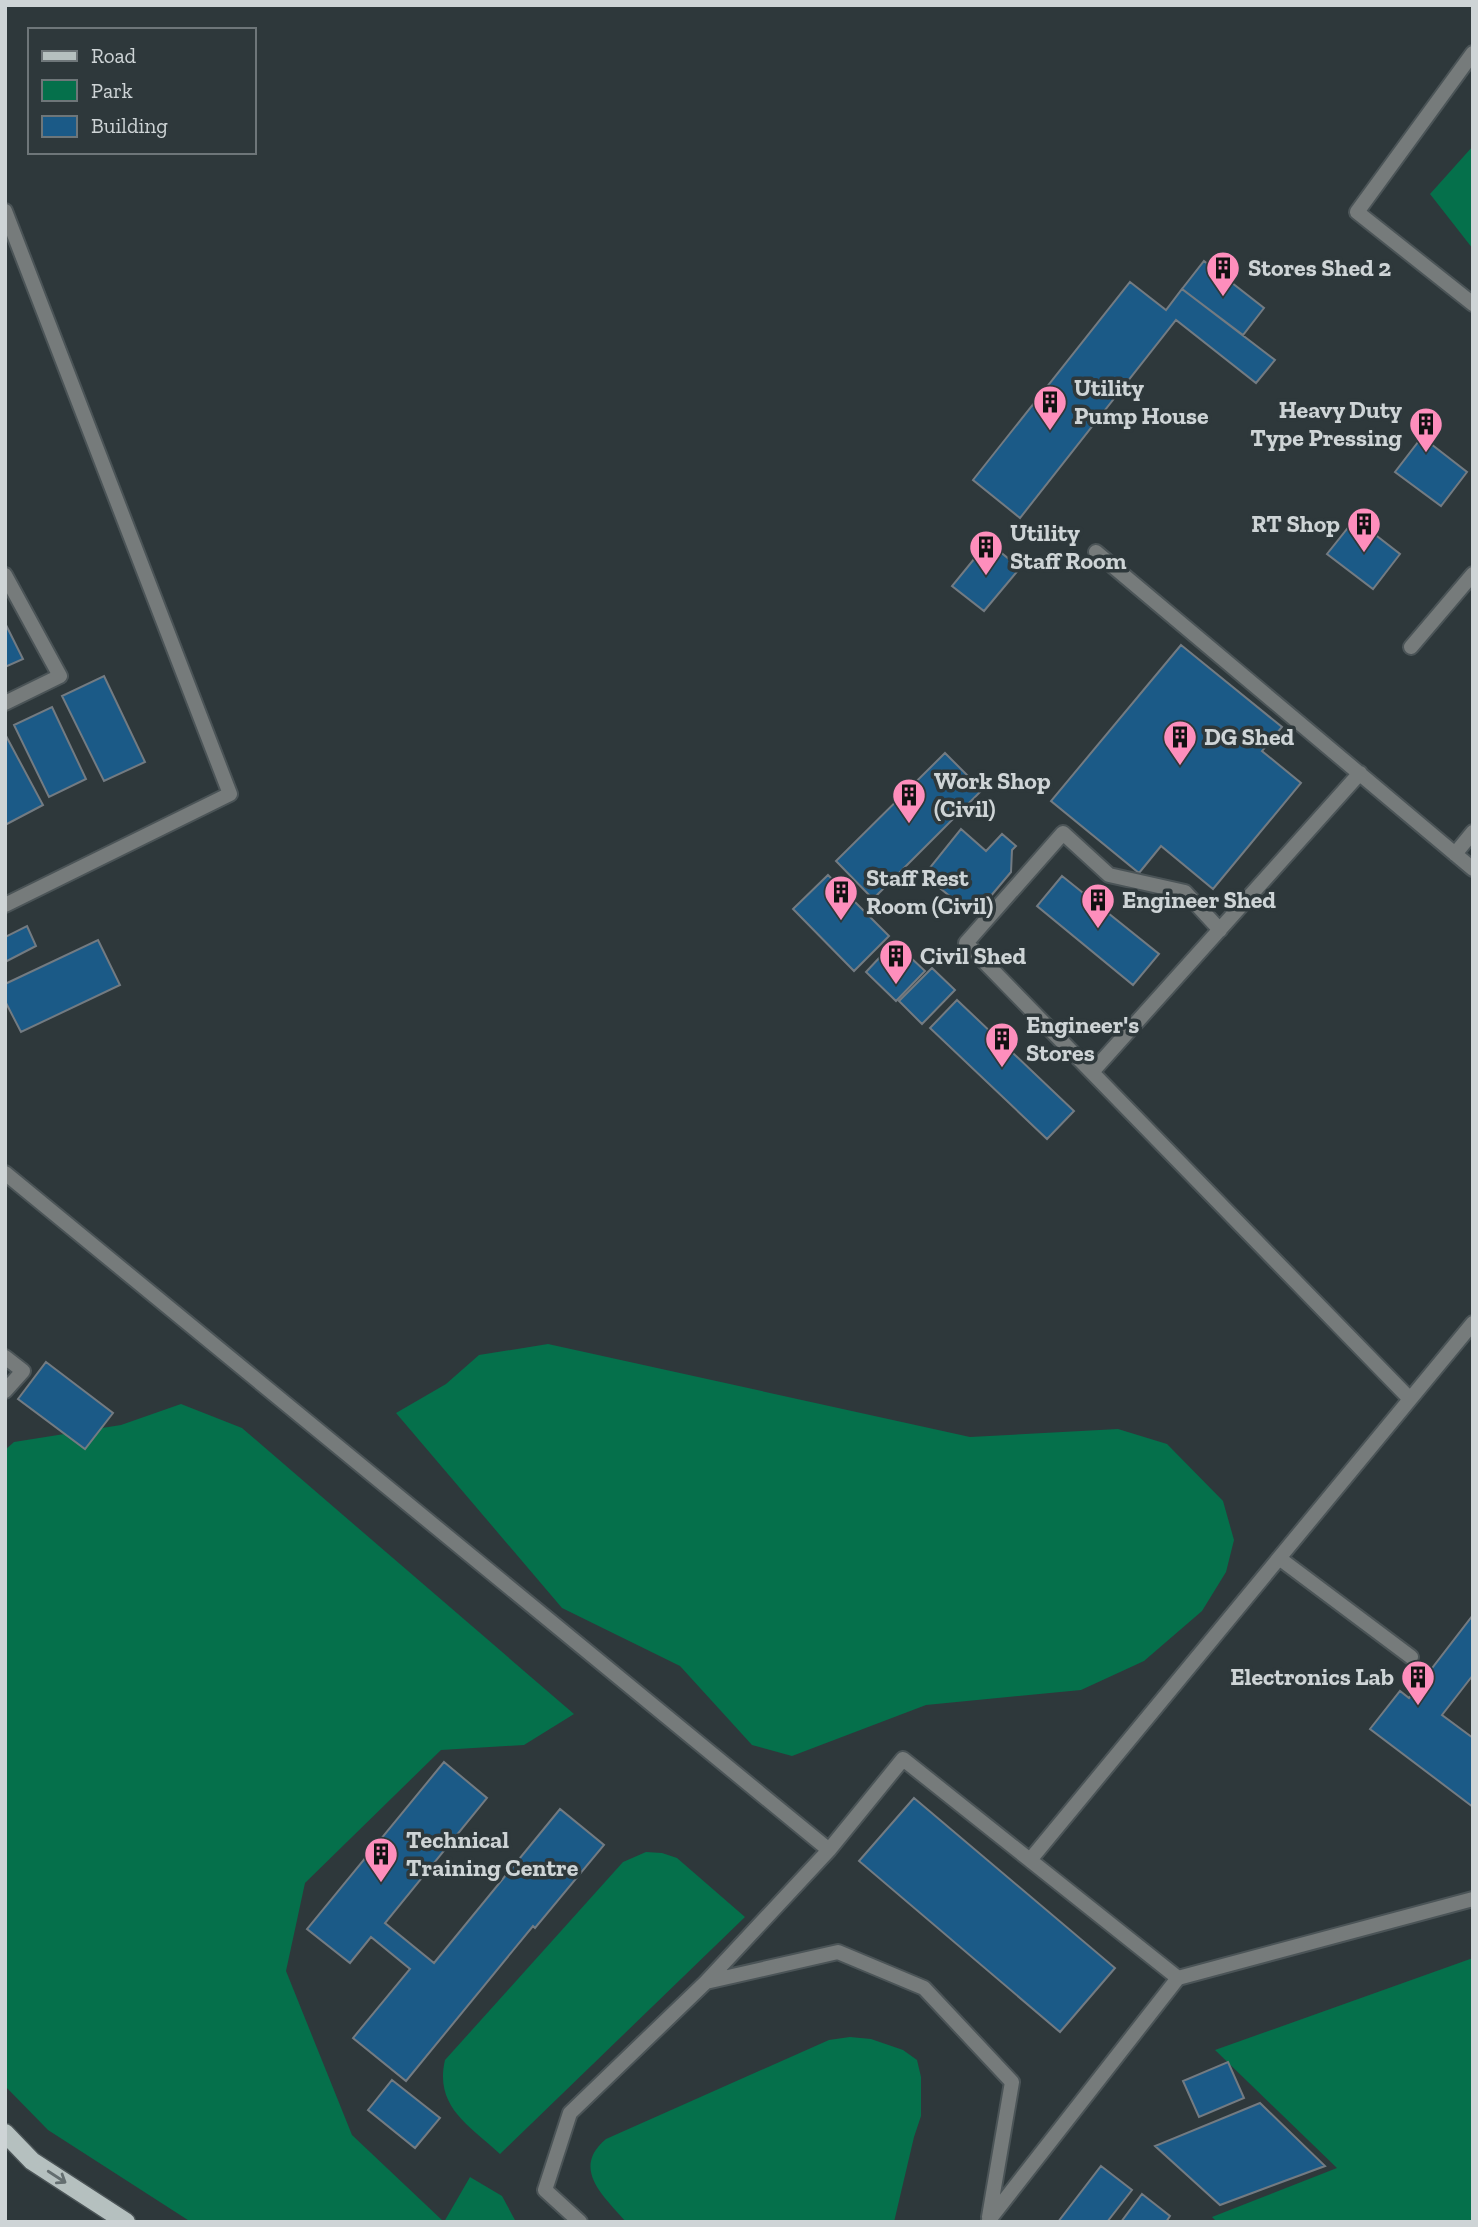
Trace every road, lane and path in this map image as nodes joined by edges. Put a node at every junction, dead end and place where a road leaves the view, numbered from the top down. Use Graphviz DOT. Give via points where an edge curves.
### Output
graph roads {
  1 [pos="1473,52"];
  2 [pos="5,211"];
  3 [pos="1473,304"];
  4 [pos="1096,552"];
  5 [pos="1473,574"];
  6 [pos="5,575"];
  7 [pos="1411,647"];
  8 [pos="5,703"];
  9 [pos="1360,773"];
  10 [pos="1473,832"];
  11 [pos="1455,854"];
  12 [pos="1473,869"];
  13 [pos="5,905"];
  14 [pos="1220,930"];
  15 [pos="1092,1072"];
  16 [pos="5,1173"];
  17 [pos="1473,1322"];
  18 [pos="5,1357"];
  19 [pos="5,1391"];
  20 [pos="1410,1399"];
  21 [pos="1279,1558"];
  22 [pos="1411,1657"];
  23 [pos="829,1850"];
  24 [pos="1030,1860"];
  25 [pos="1473,1899"];
  26 [pos="1178,1978"];
  27 [pos="706,1982"];
  28 [pos="5,2133"];
  29 [pos="988,2221"];
  30 [pos="126,2222"];
  31 [pos="580,2222"];
  1 -- 3 [label="street" via="1357,212"];
  2 -- 13 [label="street" via="230,794"];
  4 -- 9 [label="street"];
  5 -- 7 [label="street"];
  6 -- 8 [label="street" via="60,676"];
  9 -- 11 [label="street"];
  9 -- 14 [label="street"];
  10 -- 11 [label="street"];
  11 -- 12 [label="street"];
  14 -- 15 [label="street"];
  14 -- 15 [label="street" via="1185,892 1109,875 1063,833 966,943"];
  15 -- 20 [label="street"];
  16 -- 23 [label="street"];
  17 -- 20 [label="street"];
  18 -- 19 [label="street" via="23,1371"];
  20 -- 21 [label="street"];
  21 -- 22 [label="street"];
  21 -- 24 [label="street"];
  23 -- 24 [label="street" via="902,1759"];
  23 -- 27 [label="street"];
  24 -- 26 [label="street"];
  25 -- 26 [label="street"];
  26 -- 29 [label="street"];
  27 -- 29 [label="street" via="838,1952 924,1988 1012,2082"];
  27 -- 31 [label="street" via="570,2113 545,2190"];
  28 -- 30 [label="main road, one-way" via="32,2161"];
}
